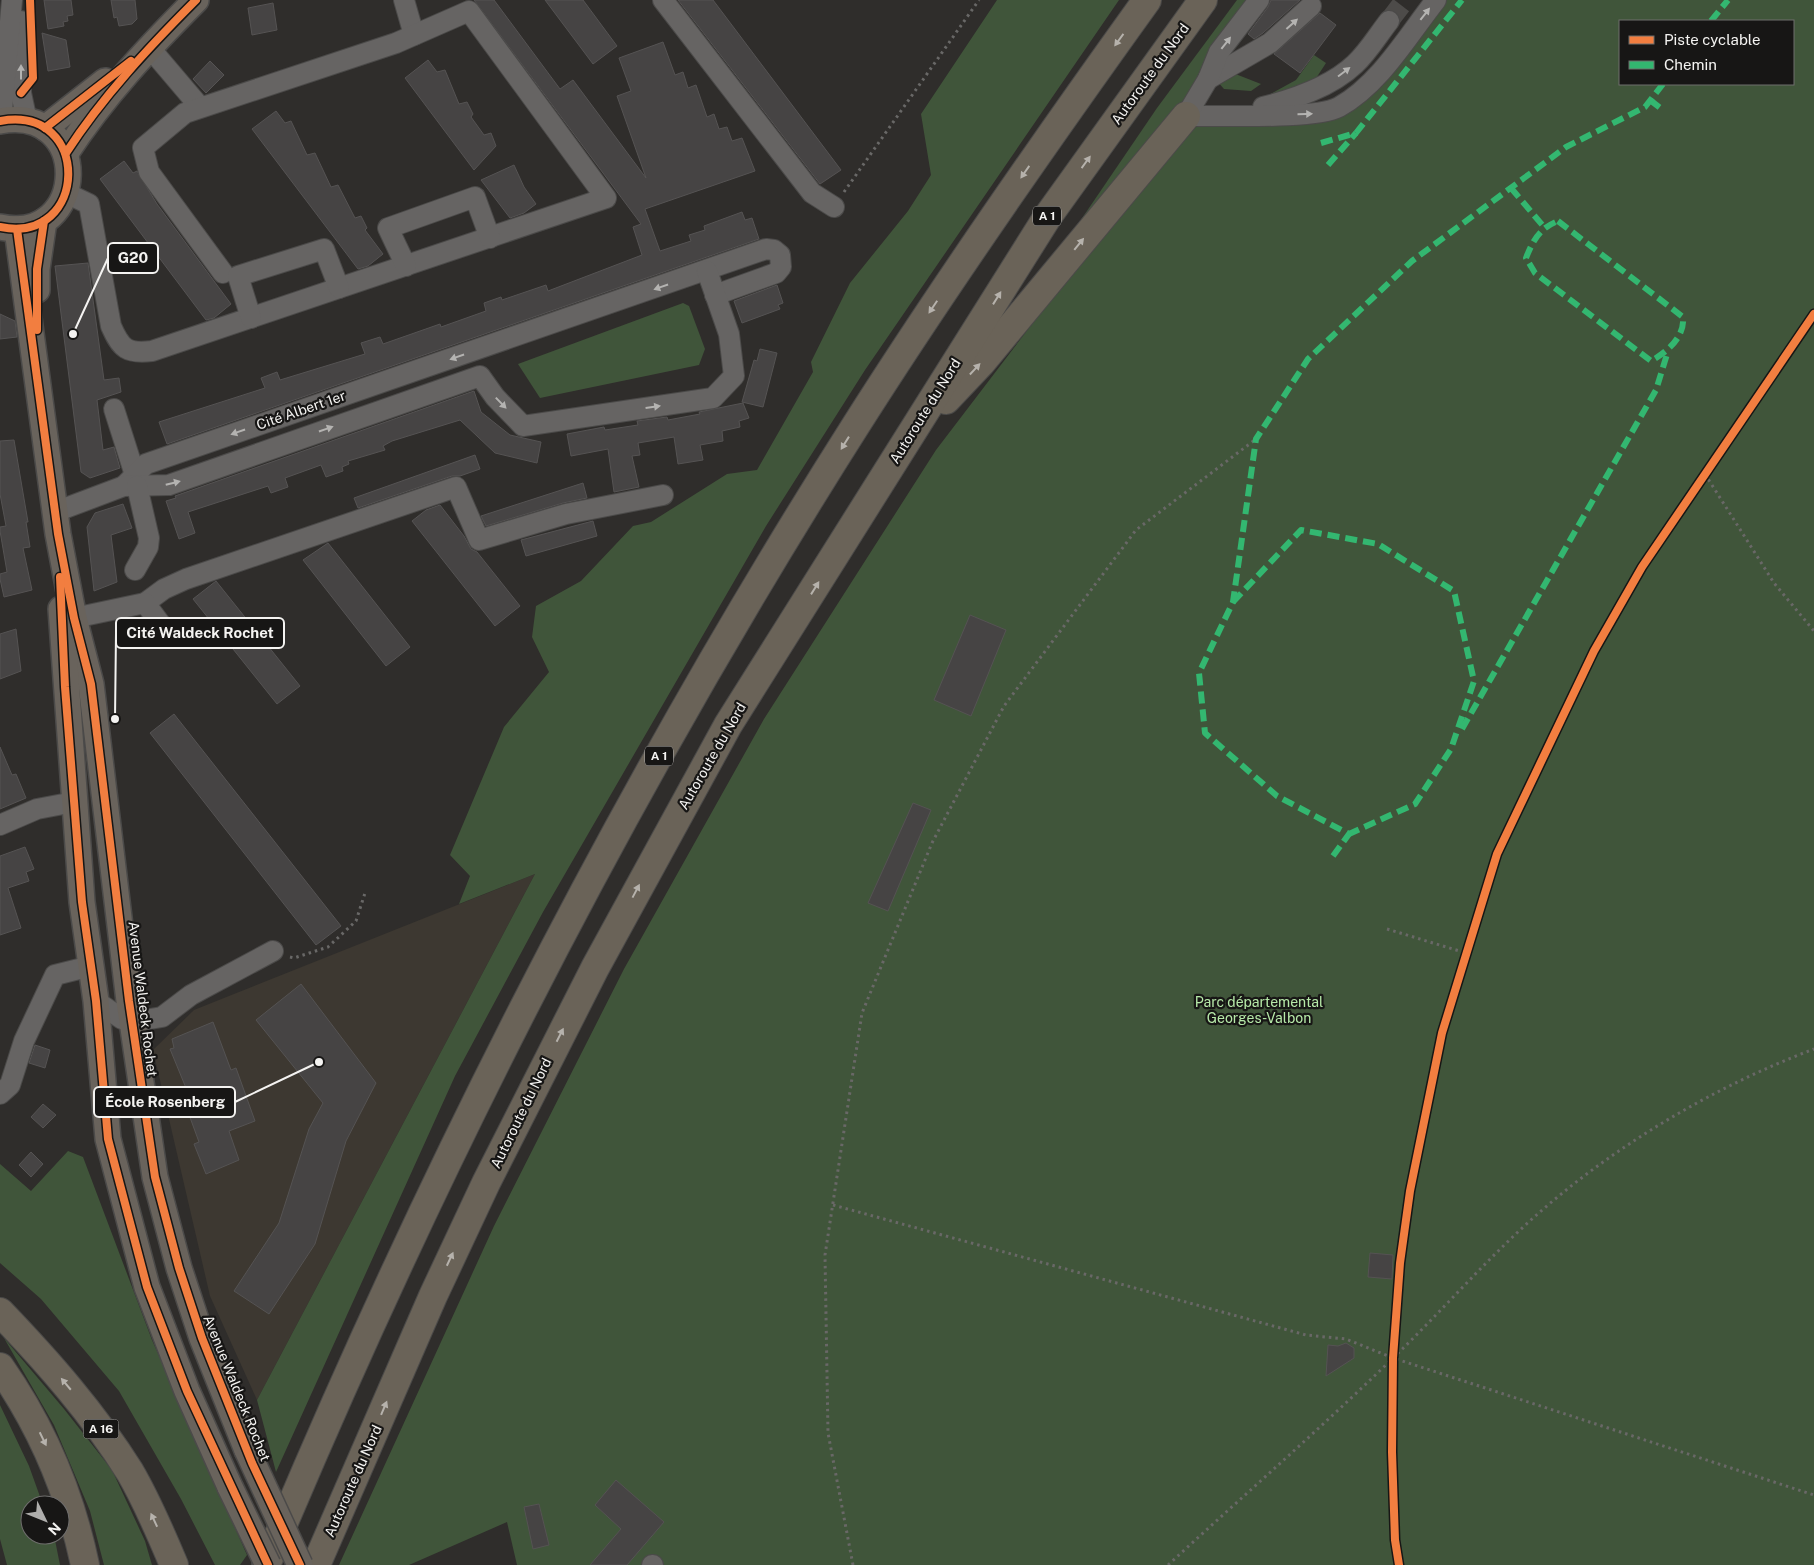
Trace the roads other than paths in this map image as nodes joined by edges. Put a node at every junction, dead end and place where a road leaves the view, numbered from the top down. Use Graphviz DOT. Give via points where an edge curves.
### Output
graph roads {
  1 [pos="12,0"];
  2 [pos="21,0"];
  3 [pos="196,0"];
  4 [pos="404,0"];
  5 [pos="663,0"];
  6 [pos="1147,0"];
  7 [pos="1203,0"];
  8 [pos="1259,0"];
  9 [pos="1436,0"];
  10 [pos="466,5"];
  11 [pos="1311,6"];
  12 [pos="1389,21"];
  13 [pos="414,35"];
  14 [pos="149,47"];
  15 [pos="1208,79"];
  16 [pos="200,107"];
  17 [pos="1234,115"];
  18 [pos="1186,116"];
  19 [pos="0,121"];
  20 [pos="36,124"];
  21 [pos="66,152"];
  22 [pos="66,193"];
  23 [pos="834,207"];
  24 [pos="44,221"];
  25 [pos="4,228"];
  26 [pos="490,238"];
  27 [pos="406,266"];
  28 [pos="707,271"];
  29 [pos="223,273"];
  30 [pos="339,288"];
  31 [pos="716,294"];
  32 [pos="251,318"];
  33 [pos="486,347"];
  34 [pos="480,376"];
  35 [pos="38,383"];
  36 [pos="114,409"];
  37 [pos="906,443"];
  38 [pos="132,482"];
  39 [pos="663,495"];
  40 [pos="56,523"];
  41 [pos="135,570"];
  42 [pos="144,603"];
  43 [pos="74,618"];
  44 [pos="165,630"];
  45 [pos="74,802"];
  46 [pos="0,825"];
  47 [pos="273,951"];
  48 [pos="91,966"];
  49 [pos="96,1001"];
  50 [pos="132,1022"];
  51 [pos="0,1094"];
  52 [pos="0,1312"];
  53 [pos="0,1367"];
  54 [pos="85,1565"];
  55 [pos="174,1565"];
  56 [pos="267,1565"];
  57 [pos="300,1565"];
  58 [pos="316,1565"];
  1 -- 19 [label="street"];
  20 -- 2 [label="street, one-way" via="21,93"];
  3 -- 14 [label="main road"];
  4 -- 13 [label="street"];
  5 -- 23 [label="street" via="812,193"];
  6 -- 56 [label="highway, A 1, one-way" via="1014,188 862,414 686,707 608,847 457,1138 318,1440"];
  37 -- 7 [label="highway, Autoroute du Nord / A 1, one-way" via="1048,216"];
  15 -- 8 [label="street, one-way" via="1219,52"];
  17 -- 9 [label="street, one-way" via="1312,114 1337,108 1363,90 1381,72"];
  10 -- 13 [label="street"];
  10 -- 26 [label="street" via="606,198"];
  15 -- 11 [label="street, one-way" via="1270,43"];
  17 -- 12 [label="street, one-way" via="1288,100 1336,78 1356,64"];
  13 -- 16 [label="street"];
  14 -- 16 [label="street"];
  14 -- 20 [label="main road"];
  14 -- 21 [label="main road" via="88,119"];
  15 -- 18 [label="street"];
  16 -- 29 [label="street" via="185,113 143,148 149,172"];
  17 -- 18 [label="street"];
  37 -- 18 [label="highway, one-way" via="981,364"];
  19 -- 20 [label="main road"];
  20 -- 21 [label="main road" via="57,138"];
  21 -- 22 [label="main road" via="70,168"];
  22 -- 24 [label="main road" via="56,211"];
  22 -- 32 [label="street" via="89,204 112,326 119,344 134,353 152,351"];
  24 -- 25 [label="main road" via="31,227"];
  24 -- 35 [label="main road, Avenue Waldeck Rochet" via="37,270"];
  25 -- 35 [label="main road, Avenue Waldeck Rochet"];
  26 -- 27 [label="street"];
  26 -- 27 [label="street" via="475,197 388,228"];
  27 -- 30 [label="street"];
  28 -- 31 [label="street"];
  28 -- 31 [label="street, Cité Albert 1er" via="766,249 780,255 781,267 776,273"];
  28 -- 33 [label="street, Cité Albert 1er, one-way"];
  30 -- 32 [label="street"];
  30 -- 32 [label="street" via="324,249 238,276"];
  34 -- 31 [label="street, one-way" via="523,426 714,398 734,376 729,334"];
  33 -- 34 [label="street"];
  33 -- 38 [label="street, Cité Albert 1er, one-way" via="146,464"];
  38 -- 34 [label="street, Cité Albert 1er, one-way" via="169,485"];
  35 -- 40 [label="main road, Avenue Waldeck Rochet"];
  36 -- 38 [label="street"];
  58 -- 37 [label="highway, Autoroute du Nord / A 1, one-way" via="433,1296 594,968 728,725"];
  38 -- 40 [label="street, Cité Albert 1er"];
  38 -- 41 [label="street" via="149,543"];
  39 -- 42 [label="street" via="566,514 479,540 456,487 186,579"];
  40 -- 43 [label="main road, Avenue Waldeck Rochet"];
  40 -- 45 [label="main road, Avenue Waldeck Rochet"];
  42 -- 43 [label="street"];
  42 -- 44 [label="street"];
  43 -- 50 [label="main road, Avenue Waldeck Rochet" via="91,684"];
  45 -- 46 [label="street" via="37,809"];
  45 -- 48 [label="main road, Avenue Waldeck Rochet"];
  47 -- 50 [label="street" via="190,995 162,1016"];
  48 -- 49 [label="main road, Avenue Waldeck Rochet"];
  48 -- 51 [label="street" via="55,975 24,1041 10,1085"];
  49 -- 50 [label="street"];
  49 -- 56 [label="main road, Avenue Waldeck Rochet, bridge" via="108,1139 147,1287 187,1390"];
  50 -- 57 [label="main road, Avenue Waldeck Rochet, bridge" via="155,1178 179,1268 202,1338 247,1450"];
  55 -- 52 [label="highway, A 16, one-way" via="130,1473 106,1436 57,1374"];
  53 -- 54 [label="highway, one-way" via="23,1402 60,1478"];
}
